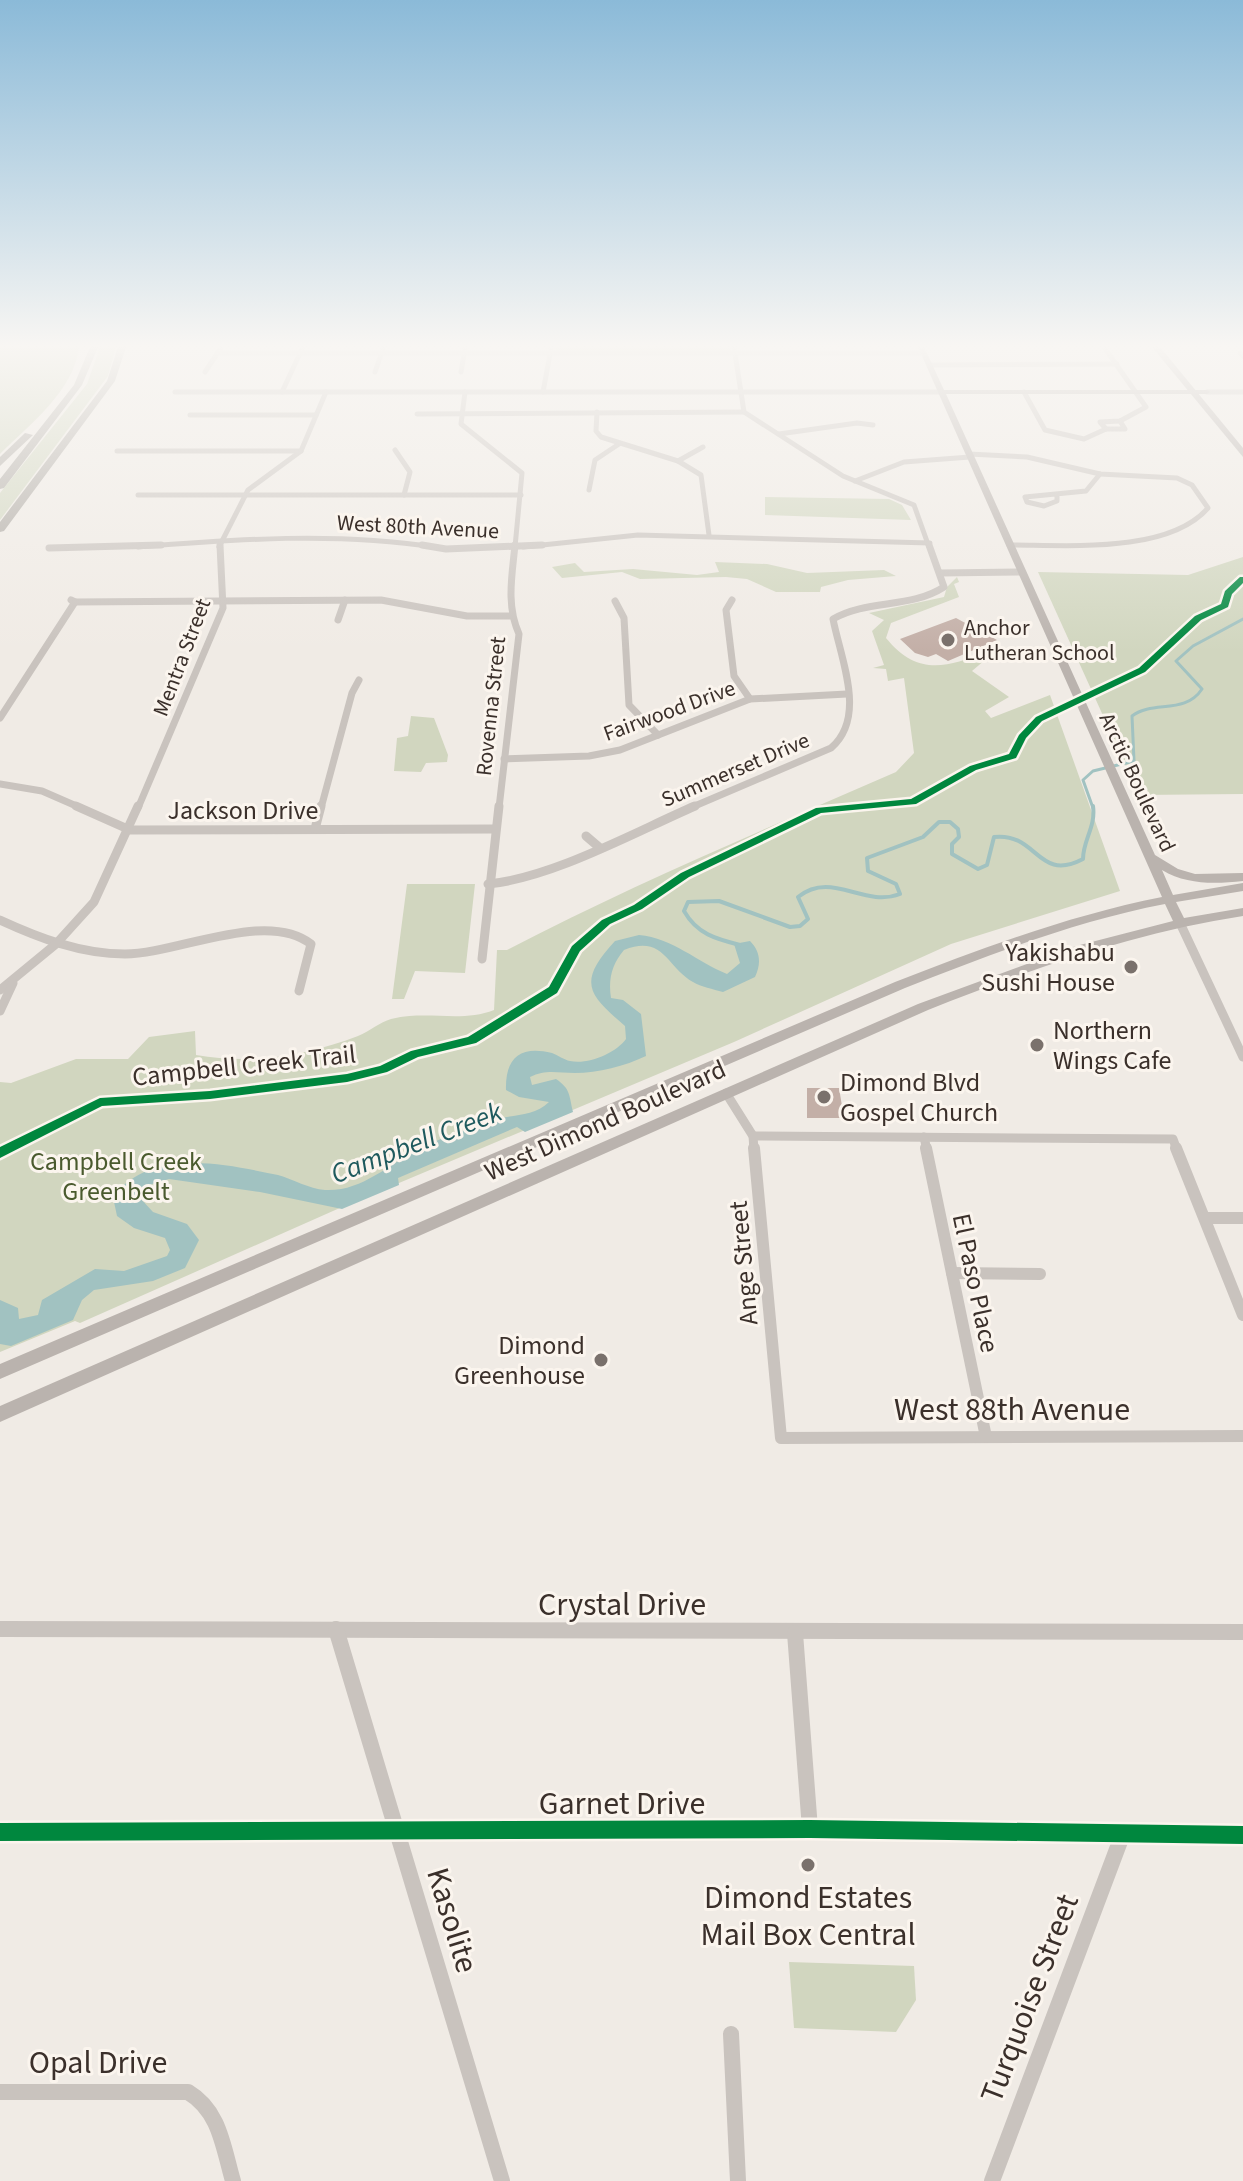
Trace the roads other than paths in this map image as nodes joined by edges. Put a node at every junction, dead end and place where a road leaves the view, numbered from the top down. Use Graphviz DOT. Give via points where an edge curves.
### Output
graph roads {
  1 [pos="15,449"];
  2 [pos="29,449"];
  3 [pos="60,449"];
  4 [pos="492,449"];
  5 [pos="612,449"];
  6 [pos="636,449"];
  7 [pos="700,449"];
  8 [pos="803,449"];
  9 [pos="966,449"];
  10 [pos="395,450"];
  11 [pos="117,451"];
  12 [pos="301,451"];
  13 [pos="970,457"];
  14 [pos="678,461"];
  15 [pos="0,463"];
  16 [pos="1100,474"];
  17 [pos="855,481"];
  18 [pos="0,486"];
  19 [pos="589,490"];
  20 [pos="138,495"];
  21 [pos="404,495"];
  22 [pos="521,495"];
  23 [pos="244,496"];
  24 [pos="1057,496"];
  25 [pos="0,529"];
  26 [pos="709,535"];
  27 [pos="339,539"];
  28 [pos="221,540"];
  29 [pos="930,543"];
  30 [pos="1009,545"];
  31 [pos="49,548"];
  32 [pos="515,548"];
  33 [pos="337,549"];
  34 [pos="1021,572"];
  35 [pos="940,573"];
  36 [pos="224,600"];
  37 [pos="345,600"];
  38 [pos="732,600"];
  39 [pos="615,601"];
  40 [pos="511,616"];
  41 [pos="338,620"];
  42 [pos="359,680"];
  43 [pos="847,694"];
  44 [pos="750,699"];
  45 [pos="0,718"];
  46 [pos="658,735"];
  47 [pos="504,759"];
  48 [pos="0,784"];
  49 [pos="315,829"];
  50 [pos="494,829"];
  51 [pos="130,830"];
  52 [pos="586,836"];
  53 [pos="600,848"];
  54 [pos="1149,853"];
  55 [pos="1243,877"];
  56 [pos="488,884"];
  57 [pos="1243,887"];
  58 [pos="1170,899"];
  59 [pos="1243,912"];
  60 [pos="0,920"];
  61 [pos="1180,923"];
  62 [pos="56,941"];
  63 [pos="482,959"];
  64 [pos="14,981"];
  65 [pos="0,990"];
  66 [pos="299,991"];
  67 [pos="0,1011"];
  68 [pos="1243,1057"];
  69 [pos="726,1093"];
  70 [pos="753,1136"];
  71 [pos="924,1137"];
  72 [pos="1205,1218"];
  73 [pos="1243,1218"];
  74 [pos="952,1273"];
  75 [pos="1040,1274"];
  76 [pos="1243,1315"];
  77 [pos="0,1372"];
  78 [pos="0,1414"];
  79 [pos="1243,1436"];
  80 [pos="986,1437"];
  81 [pos="781,1438"];
  82 [pos="0,1629"];
  83 [pos="336,1629"];
  84 [pos="1243,1632"];
  85 [pos="795,1633"];
  86 [pos="396,1829"];
  87 [pos="810,1829"];
  88 [pos="0,1832"];
  89 [pos="1243,1835"];
  90 [pos="1122,1836"];
  91 [pos="731,2034"];
  92 [pos="0,2092"];
  93 [pos="233,2181"];
  94 [pos="502,2181"];
  95 [pos="738,2181"];
  96 [pos="992,2181"];
  1 -- 15 [label="highway"];
  2 -- 18 [label="highway"];
  3 -- 25 [label="highway"];
  4 -- 22 [label="street, Rovenna Street" via="522,473"];
  5 -- 19 [label="street" via="595,460"];
  6 -- 14 [label="street"];
  7 -- 14 [label="street"];
  8 -- 17 [label="street"];
  9 -- 13 [label="main road, Arctic Boulevard"];
  10 -- 21 [label="street" via="410,472"];
  11 -- 12 [label="street"];
  12 -- 23 [label="street, Mentra Street"];
  13 -- 16 [label="street" via="1048,460"];
  13 -- 17 [label="street" via="904,462"];
  13 -- 30 [label="main road, Arctic Boulevard"];
  14 -- 26 [label="street" via="701,475"];
  16 -- 24 [label="street" via="1086,491"];
  16 -- 30 [label="street" via="1186,481 1204,499 1207,513 1145,540"];
  17 -- 29 [label="street" via="914,505"];
  20 -- 23 [label="street"];
  21 -- 22 [label="street"];
  21 -- 23 [label="street"];
  22 -- 32 [label="street, Rovenna Street"];
  23 -- 28 [label="street, Mentra Street"];
  24 -- 24 [label="street" via="1030,494 1025,497 1044,506"];
  26 -- 29 [label="street, West 80th Avenue"];
  26 -- 32 [label="street, West 80th Avenue" via="619,536"];
  27 -- 28 [label="street, West 80th Avenue"];
  27 -- 32 [label="street, West 80th Avenue" via="383,539 446,549"];
  27 -- 33 [label="street"];
  28 -- 31 [label="street, West 80th Avenue"];
  28 -- 36 [label="street, Mentra Street"];
  29 -- 35 [label="street"];
  30 -- 34 [label="main road, Arctic Boulevard"];
  32 -- 40 [label="street, Rovenna Street"];
  34 -- 35 [label="street"];
  34 -- 54 [label="main road, Arctic Boulevard"];
  35 -- 43 [label="street, Summerset Drive" via="944,587 933,597 863,604 833,619"];
  36 -- 37 [label="street"];
  36 -- 45 [label="street" via="73,601"];
  36 -- 51 [label="street, Mentra Street"];
  37 -- 40 [label="street" via="402,602 467,616"];
  37 -- 41 [label="street"];
  38 -- 44 [label="street" via="726,610 734,676"];
  39 -- 46 [label="street" via="624,618 629,705"];
  40 -- 47 [label="street, Rovenna Street" via="519,634"];
  42 -- 49 [label="street"];
  43 -- 44 [label="street, Fairwood Drive"];
  43 -- 53 [label="street, Summerset Drive" via="851,724 831,748"];
  44 -- 46 [label="street, Fairwood Drive"];
  46 -- 47 [label="street, Fairwood Drive" via="589,756"];
  47 -- 50 [label="street, Rovenna Street"];
  48 -- 51 [label="street, Jackson Drive" via="42,791"];
  49 -- 50 [label="street, Jackson Drive"];
  49 -- 51 [label="street, Jackson Drive"];
  50 -- 56 [label="street, Rovenna Street"];
  51 -- 62 [label="street, Mentra Street" via="95,903"];
  52 -- 53 [label="street"];
  53 -- 56 [label="street, Summerset Drive" via="510,882"];
  54 -- 55 [label="main road" via="1167,871 1189,878"];
  54 -- 58 [label="main road, Arctic Boulevard"];
  56 -- 63 [label="street, Rovenna Street"];
  57 -- 58 [label="main road, West Dimond Boulevard"];
  58 -- 61 [label="main road, Arctic Boulevard"];
  58 -- 77 [label="main road, West Dimond Boulevard" via="1023,937 900,985"];
  59 -- 61 [label="main road, West Dimond Boulevard"];
  60 -- 62 [label="street"];
  61 -- 68 [label="street, Arctic Boulevard"];
  61 -- 69 [label="main road, West Dimond Boulevard" via="1045,958"];
  62 -- 64 [label="street, Mentra Street"];
  62 -- 66 [label="street" via="127,954 238,934 311,935"];
  64 -- 65 [label="street"];
  64 -- 67 [label="street"];
  69 -- 70 [label="street, Ange Street"];
  69 -- 78 [label="main road, West Dimond Boulevard"];
  70 -- 71 [label="street"];
  70 -- 81 [label="street, Ange Street"];
  71 -- 72 [label="street" via="1173,1139"];
  71 -- 74 [label="street, El Paso Place"];
  72 -- 73 [label="street"];
  72 -- 76 [label="street"];
  74 -- 75 [label="street"];
  74 -- 80 [label="street, El Paso Place"];
  79 -- 80 [label="street, West 88th Avenue"];
  80 -- 81 [label="street, West 88th Avenue"];
  82 -- 83 [label="street, Crystal Drive"];
  83 -- 85 [label="street, Crystal Drive"];
  83 -- 86 [label="street, Kasolite"];
  84 -- 85 [label="street, Crystal Drive"];
  85 -- 87 [label="street"];
  86 -- 87 [label="street, Garnet Drive"];
  86 -- 88 [label="street, Garnet Drive"];
  86 -- 94 [label="street, Kasolite"];
  87 -- 90 [label="street, Garnet Drive"];
  89 -- 90 [label="street, Garnet Drive"];
  90 -- 96 [label="street, Turquoise Street"];
  91 -- 95 [label="street"];
  92 -- 93 [label="street, Opal Drive" via="188,2092 205,2102 215,2121"];
}
